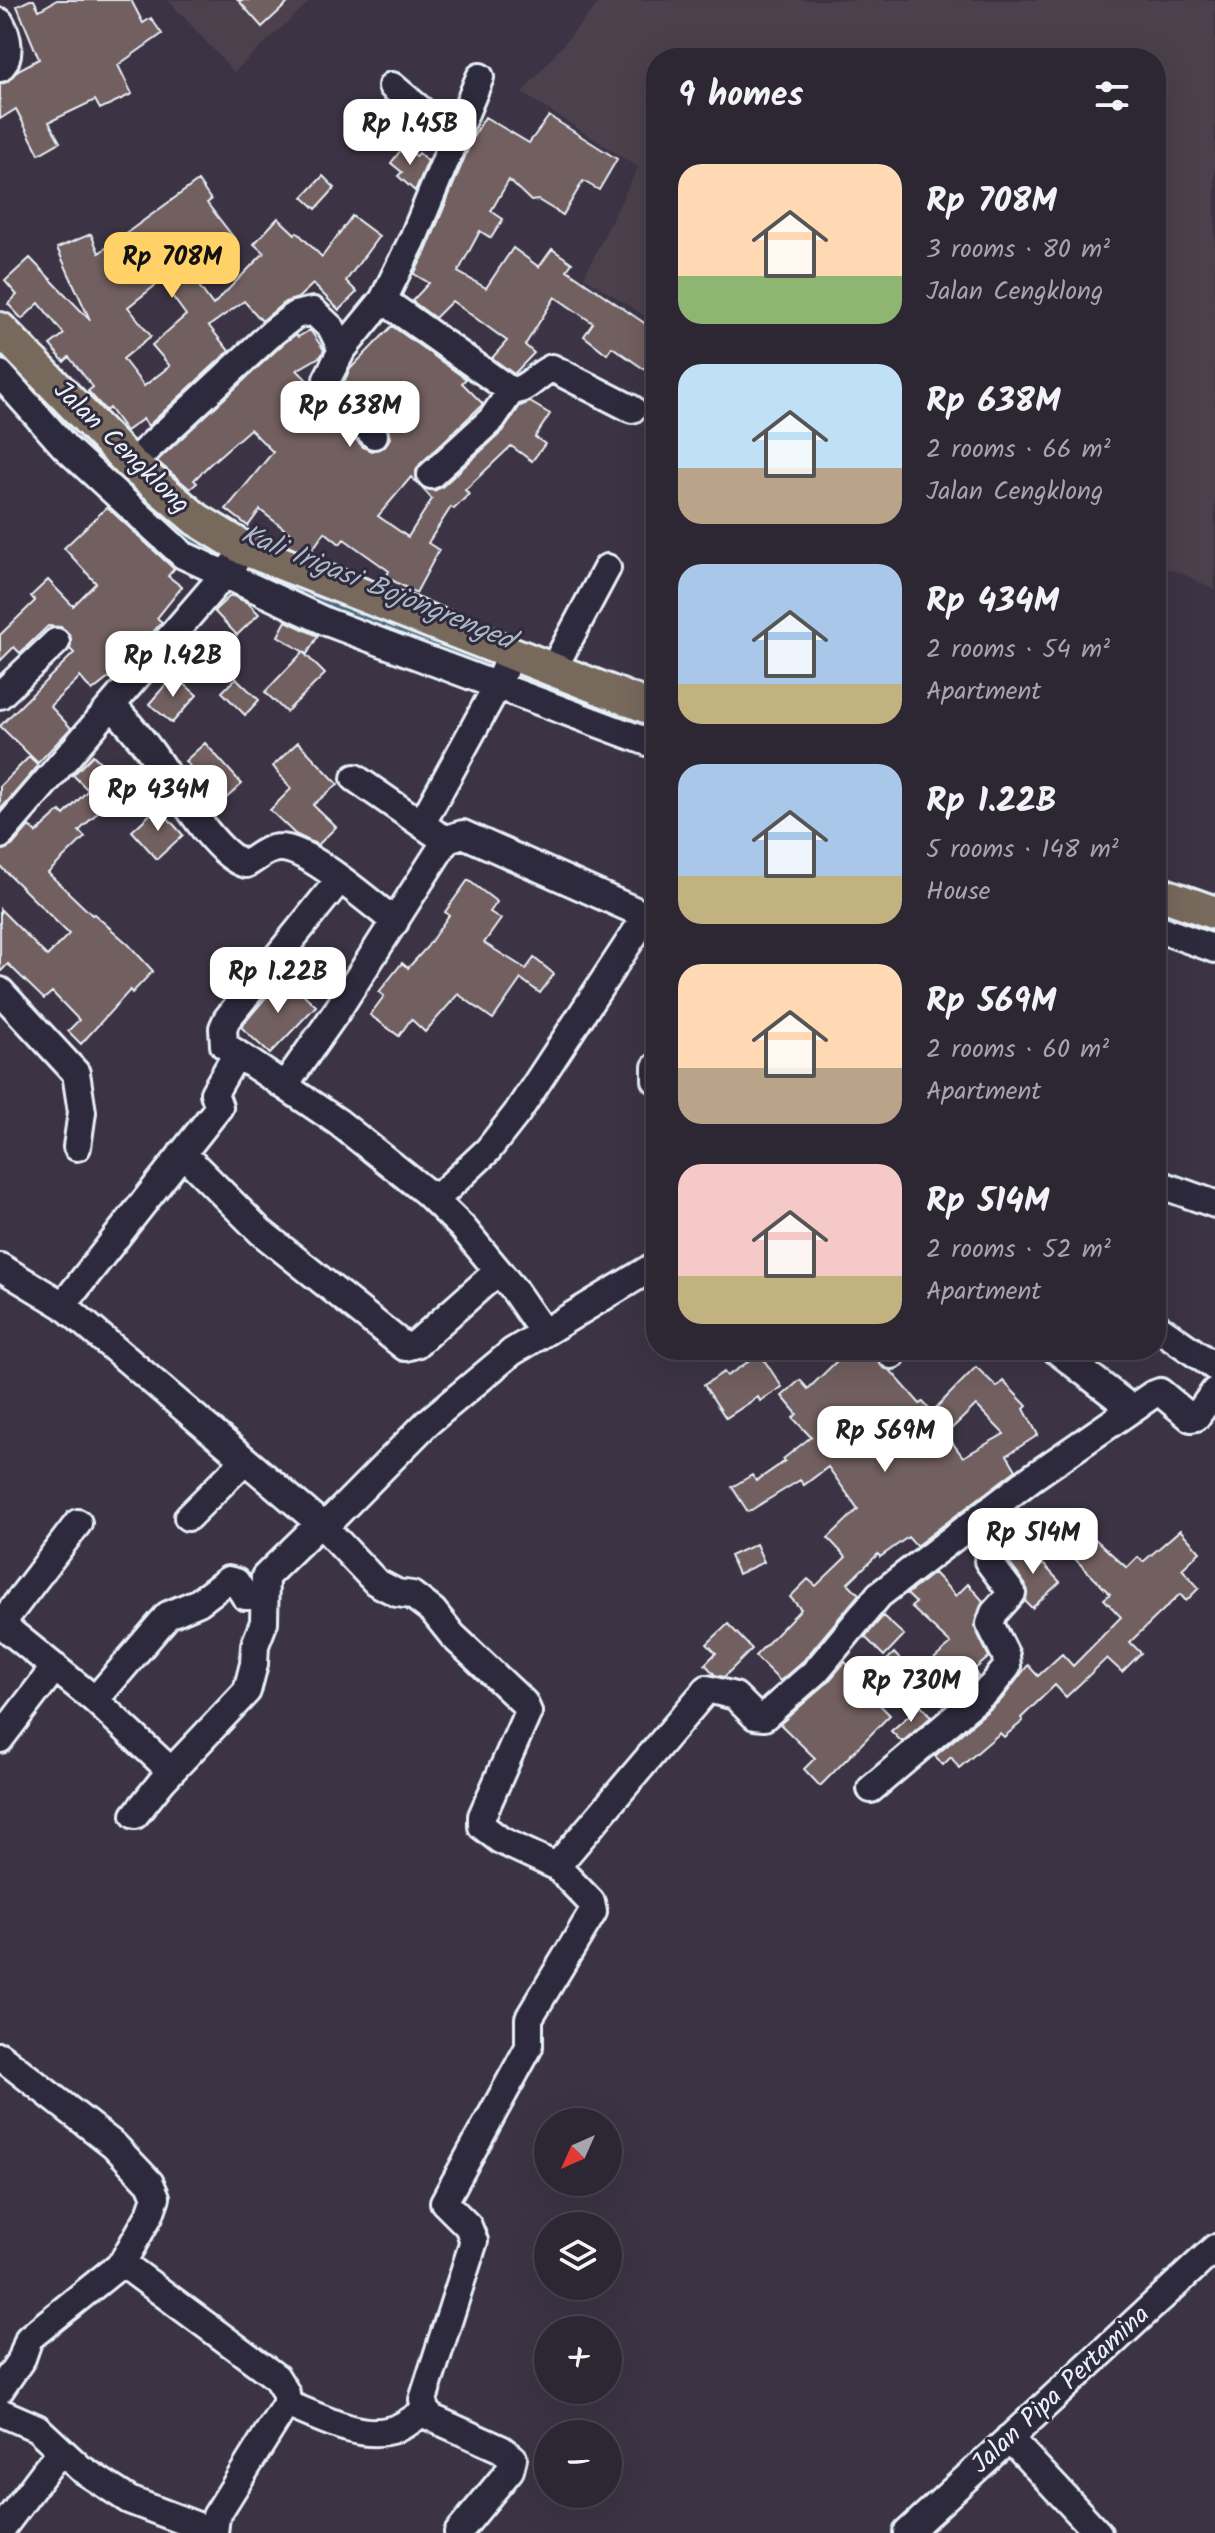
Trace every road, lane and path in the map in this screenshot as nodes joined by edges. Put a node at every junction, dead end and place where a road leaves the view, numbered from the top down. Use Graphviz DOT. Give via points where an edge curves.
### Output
graph roads {
  1 [pos="0,22"];
  2 [pos="0,68"];
  3 [pos="480,77"];
  4 [pos="392,86"];
  5 [pos="455,139"];
  6 [pos="383,300"];
  7 [pos="0,329"];
  8 [pos="342,350"];
  9 [pos="0,374"];
  10 [pos="511,391"];
  11 [pos="632,409"];
  12 [pos="374,435"];
  13 [pos="131,464"];
  14 [pos="431,475"];
  15 [pos="235,563"];
  16 [pos="607,568"];
  17 [pos="56,642"];
  18 [pos="552,671"];
  19 [pos="503,672"];
  20 [pos="0,695"];
  21 [pos="112,705"];
  22 [pos="605,710"];
  23 [pos="646,710"];
  24 [pos="646,738"];
  25 [pos="355,778"];
  26 [pos="422,823"];
  27 [pos="0,835"];
  28 [pos="447,839"];
  29 [pos="340,879"];
  30 [pos="1166,896"];
  31 [pos="1215,913"];
  32 [pos="646,915"];
  33 [pos="395,922"];
  34 [pos="646,929"];
  35 [pos="1166,932"];
  36 [pos="1215,949"];
  37 [pos="0,991"];
  38 [pos="236,1055"];
  39 [pos="285,1085"];
  40 [pos="77,1147"];
  41 [pos="182,1153"];
  42 [pos="1166,1187"];
  43 [pos="435,1200"];
  44 [pos="1215,1204"];
  45 [pos="0,1267"];
  46 [pos="498,1271"];
  47 [pos="646,1271"];
  48 [pos="63,1305"];
  49 [pos="543,1332"];
  50 [pos="1166,1333"];
  51 [pos="1069,1360"];
  52 [pos="1215,1367"];
  53 [pos="1215,1391"];
  54 [pos="1132,1409"];
  55 [pos="244,1461"];
  56 [pos="981,1516"];
  57 [pos="188,1517"];
  58 [pos="78,1523"];
  59 [pos="321,1526"];
  60 [pos="263,1596"];
  61 [pos="0,1624"];
  62 [pos="55,1667"];
  63 [pos="95,1700"];
  64 [pos="0,1739"];
  65 [pos="171,1771"];
  66 [pos="871,1789"];
  67 [pos="135,1815"];
  68 [pos="560,1868"];
  69 [pos="0,2056"];
  70 [pos="1215,2248"];
  71 [pos="122,2263"];
  72 [pos="0,2390"];
  73 [pos="286,2404"];
  74 [pos="425,2411"];
  75 [pos="0,2412"];
  76 [pos="1009,2438"];
  77 [pos="60,2451"];
  78 [pos="201,2530"];
  79 [pos="0,2531"];
  80 [pos="458,2533"];
  81 [pos="907,2533"];
  82 [pos="1098,2533"];
  1 -- 2 [label="street" via="9,55"];
  3 -- 5 [label="street"];
  4 -- 5 [label="street"];
  5 -- 6 [label="street"];
  6 -- 8 [label="street"];
  6 -- 10 [label="street"];
  7 -- 13 [label="main road, Jalan Cengklong"];
  8 -- 12 [label="street" via="327,379 328,389"];
  8 -- 13 [label="street" via="332,329 313,311 295,315"];
  9 -- 15 [label="street" via="65,447 183,555"];
  10 -- 11 [label="street" via="521,390 552,368"];
  10 -- 14 [label="street" via="492,419"];
  13 -- 15 [label="main road, Jalan Cengklong" via="196,519"];
  15 -- 19 [label="main road, Jalan Cengklong"];
  15 -- 21 [label="street"];
  16 -- 18 [label="street"];
  17 -- 20 [label="street"];
  18 -- 19 [label="main road, Jalan Cengklong"];
  18 -- 22 [label="main road, Jalan Cengklong"];
  19 -- 22 [label="street"];
  19 -- 26 [label="street"];
  21 -- 27 [label="street"];
  21 -- 29 [label="street" via="205,830 233,858 246,864 282,847"];
  22 -- 23 [label="main road, Jalan Cengklong"];
  22 -- 24 [label="street"];
  25 -- 26 [label="street"];
  26 -- 28 [label="street"];
  28 -- 32 [label="street" via="463,834"];
  28 -- 33 [label="street"];
  29 -- 33 [label="street"];
  29 -- 38 [label="street" via="227,1019 222,1040"];
  30 -- 31 [label="main road"];
  33 -- 39 [label="street"];
  34 -- 43 [label="street" via="517,1113 488,1150"];
  35 -- 36 [label="street"];
  37 -- 40 [label="street" via="76,1073 82,1112"];
  38 -- 39 [label="street"];
  38 -- 41 [label="street" via="214,1093 219,1107"];
  39 -- 43 [label="street"];
  41 -- 46 [label="street" via="261,1232 405,1347 416,1344"];
  41 -- 48 [label="street"];
  42 -- 44 [label="street"];
  43 -- 46 [label="street"];
  45 -- 48 [label="street"];
  46 -- 49 [label="street"];
  47 -- 49 [label="street"];
  48 -- 55 [label="street"];
  49 -- 59 [label="street" via="427,1423"];
  50 -- 52 [label="street"];
  51 -- 54 [label="street"];
  53 -- 54 [label="street" via="1196,1417 1160,1392"];
  54 -- 56 [label="street"];
  55 -- 57 [label="street"];
  55 -- 59 [label="street"];
  56 -- 66 [label="street" via="997,1548 988,1561 1012,1593 990,1624 1007,1667 991,1687"];
  56 -- 68 [label="street" via="879,1595 816,1671 770,1714 755,1716 735,1696 707,1689"];
  58 -- 61 [label="street"];
  59 -- 60 [label="street" via="271,1568"];
  59 -- 68 [label="street" via="376,1582 412,1595 433,1611 524,1703 528,1712 482,1826"];
  60 -- 63 [label="street" via="245,1596 236,1582 227,1580 199,1602 173,1611"];
  60 -- 65 [label="street" via="264,1622 247,1691"];
  61 -- 62 [label="street"];
  62 -- 63 [label="street"];
  62 -- 64 [label="street"];
  63 -- 65 [label="street"];
  65 -- 67 [label="street"];
  68 -- 74 [label="street" via="591,1902 593,1912 529,2018 529,2047 447,2192 444,2202 468,2226 474,2241 423,2400"];
  69 -- 71 [label="street" via="114,2145 155,2189 150,2214"];
  70 -- 76 [label="street, Jalan Pipa Pertamina"];
  71 -- 72 [label="street" via="29,2338"];
  71 -- 73 [label="street" via="276,2377"];
  73 -- 74 [label="street" via="372,2432 390,2431"];
  73 -- 78 [label="street" via="216,2516"];
  74 -- 80 [label="street" via="513,2458 510,2470"];
  75 -- 77 [label="street" via="37,2428"];
  76 -- 81 [label="street, Jalan Pipa Pertamina"];
  76 -- 82 [label="street"];
  77 -- 78 [label="street" via="129,2500"];
  77 -- 79 [label="street"];
}
